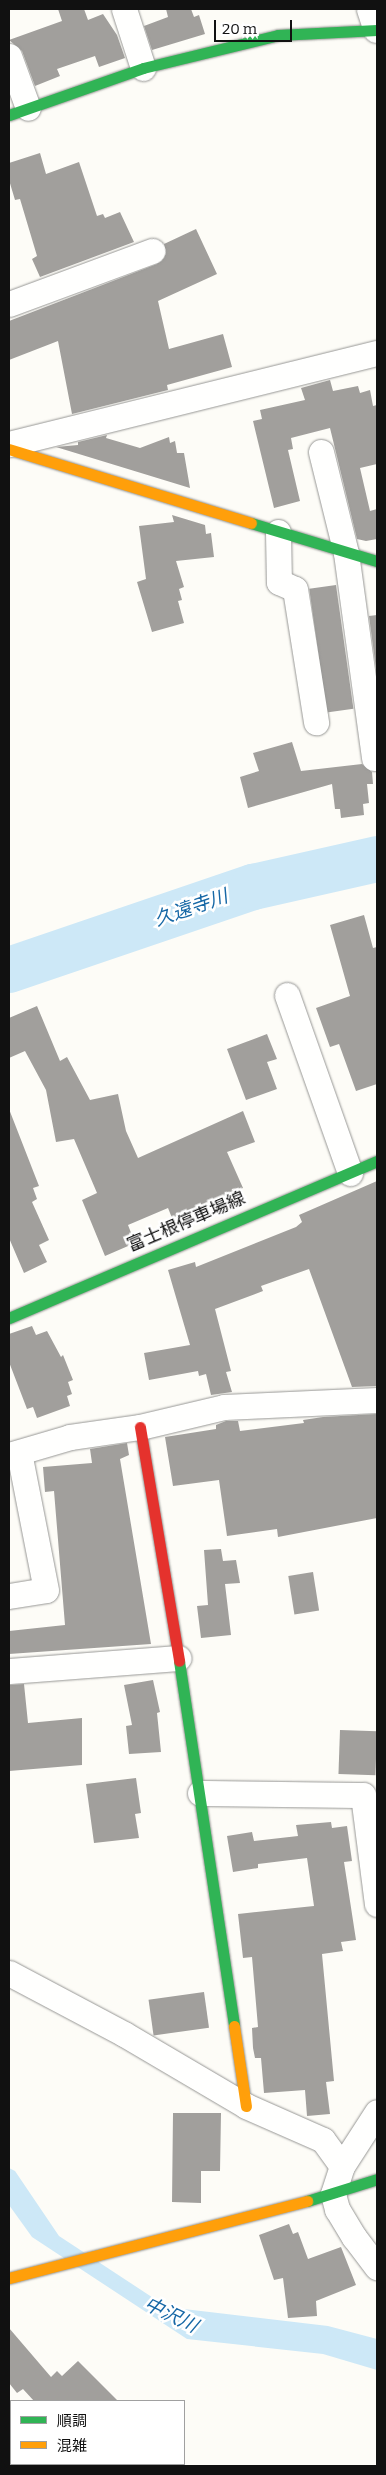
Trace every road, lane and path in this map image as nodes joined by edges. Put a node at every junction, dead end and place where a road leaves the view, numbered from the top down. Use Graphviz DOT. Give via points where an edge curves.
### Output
graph roads {
  1 [pos="124,9"];
  2 [pos="374,23"];
  3 [pos="9,56"];
  4 [pos="143,68"];
  5 [pos="18,111"];
  6 [pos="152,251"];
  7 [pos="9,304"];
  8 [pos="377,353"];
  9 [pos="9,444"];
  10 [pos="9,449"];
  11 [pos="321,452"];
  12 [pos="278,532"];
  13 [pos="346,553"];
  14 [pos="377,561"];
  15 [pos="316,722"];
  16 [pos="374,758"];
  17 [pos="287,995"];
  18 [pos="377,1162"];
  19 [pos="350,1173"];
  20 [pos="9,1318"];
  21 [pos="377,1400"];
  22 [pos="140,1427"];
  23 [pos="14,1454"];
  24 [pos="9,1596"];
  25 [pos="179,1658"];
  26 [pos="9,1670"];
  27 [pos="200,1793"];
  28 [pos="377,1904"];
  29 [pos="9,1972"];
  30 [pos="246,2106"];
  31 [pos="377,2112"];
  32 [pos="342,2166"];
  33 [pos="377,2178"];
  34 [pos="332,2194"];
  35 [pos="377,2267"];
  36 [pos="9,2278"];
  1 -- 4 [label="street"];
  2 -- 4 [label="street" via="278,35"];
  3 -- 5 [label="street"];
  4 -- 5 [label="street"];
  6 -- 7 [label="street"];
  8 -- 9 [label="street"];
  10 -- 12 [label="street"];
  11 -- 13 [label="street"];
  12 -- 13 [label="street"];
  12 -- 15 [label="street" via="279,582 295,589"];
  13 -- 14 [label="street"];
  13 -- 16 [label="street"];
  17 -- 19 [label="street"];
  18 -- 19 [label="street, 富士根停車場線"];
  19 -- 20 [label="street, 富士根停車場線"];
  21 -- 22 [label="street" via="224,1407"];
  22 -- 23 [label="street" via="70,1437"];
  22 -- 25 [label="street"];
  23 -- 24 [label="street" via="46,1590"];
  25 -- 26 [label="street"];
  25 -- 27 [label="street"];
  27 -- 28 [label="street" via="363,1794"];
  27 -- 30 [label="street"];
  29 -- 30 [label="street" via="124,2034"];
  30 -- 32 [label="street" via="323,2140"];
  31 -- 32 [label="street"];
  32 -- 34 [label="street"];
  33 -- 34 [label="street"];
  34 -- 35 [label="street" via="354,2238"];
  34 -- 36 [label="street"];
}
